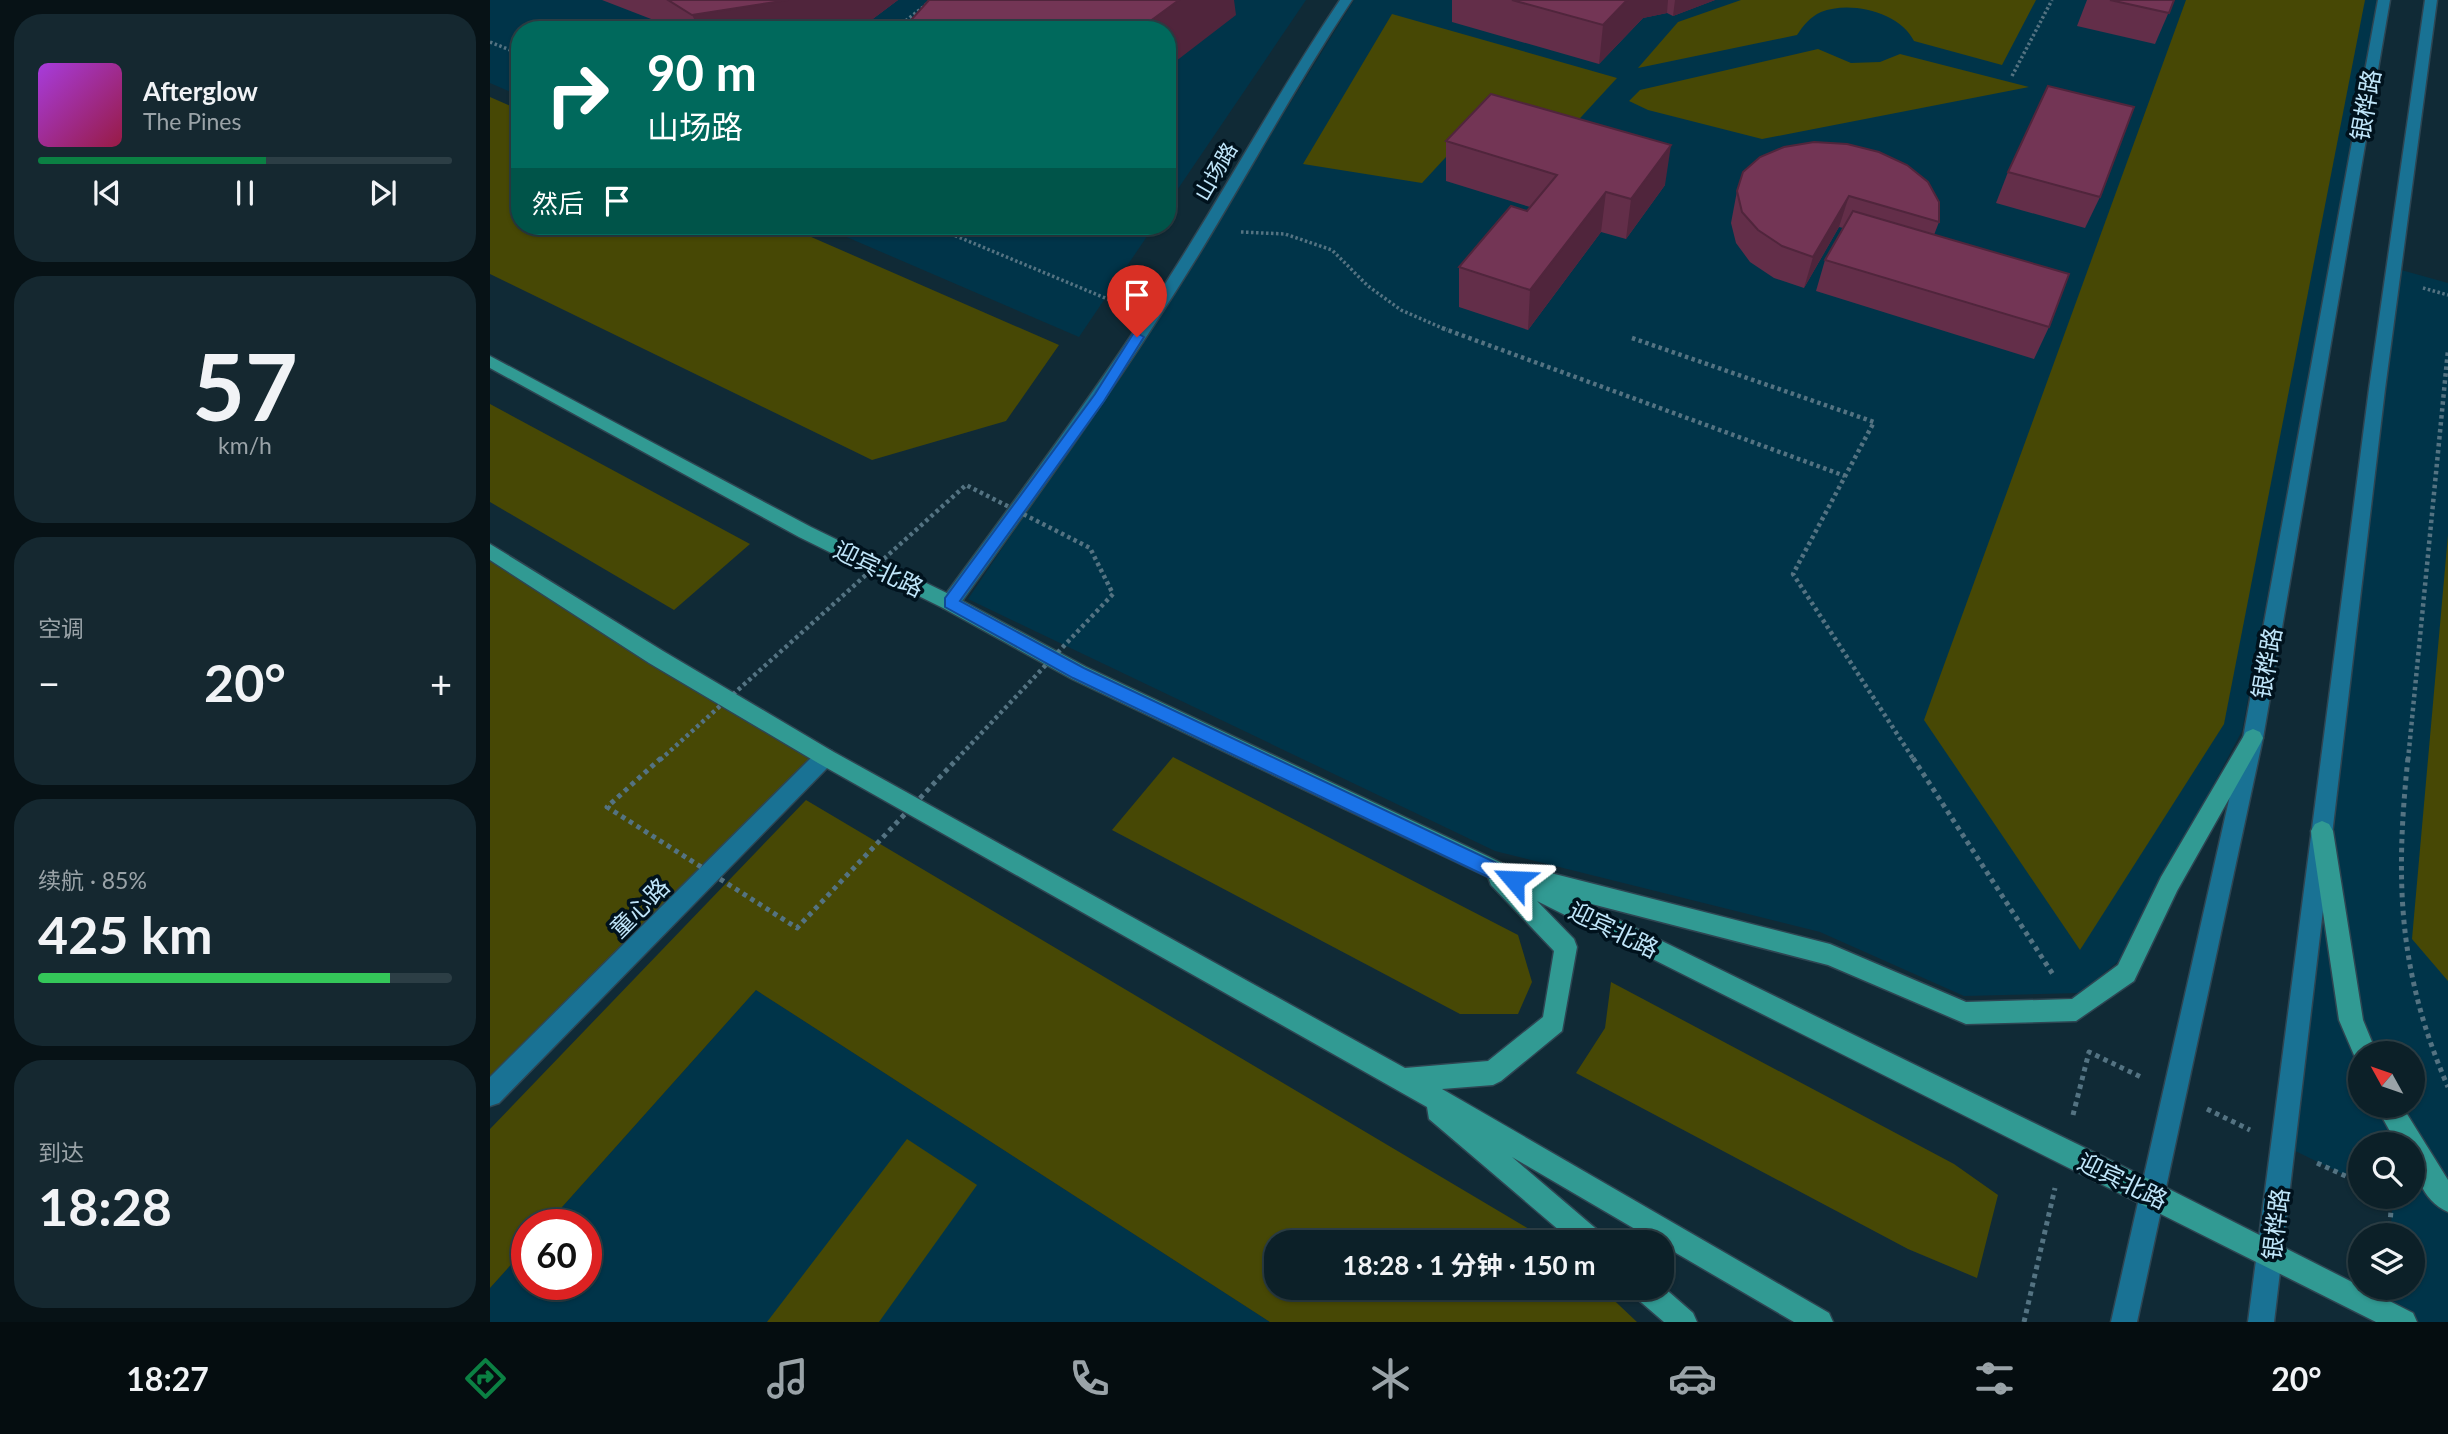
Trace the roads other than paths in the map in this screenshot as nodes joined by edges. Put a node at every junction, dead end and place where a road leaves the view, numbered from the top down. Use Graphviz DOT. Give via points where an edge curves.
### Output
graph roads {
  1 [pos="1346,0"];
  2 [pos="2384,0"];
  3 [pos="2431,0"];
  4 [pos="490,361"];
  5 [pos="490,551"];
  6 [pos="950,603"];
  7 [pos="2253,738"];
  8 [pos="824,757"];
  9 [pos="2322,831"];
  10 [pos="1489,867"];
  11 [pos="2360,1041"];
  12 [pos="1403,1080"];
  13 [pos="490,1094"];
  14 [pos="2425,1168"];
  15 [pos="2152,1194"];
  16 [pos="2448,1199"];
  17 [pos="1577,1230"];
  18 [pos="2271,1254"];
  19 [pos="1658,1300"];
  20 [pos="1684,1322"];
  21 [pos="1820,1322"];
  22 [pos="2123,1322"];
  23 [pos="2261,1322"];
  24 [pos="2404,1322"];
  1 -- 6 [label="main road, 山场路" via="1099,397"];
  2 -- 7 [label="main road, 银桦路"];
  3 -- 9 [label="main road, 银桦路"];
  4 -- 6 [label="main road, 迎宾北路" via="805,532"];
  5 -- 8 [label="main road"];
  6 -- 10 [label="main road, 迎宾北路" via="1051,657"];
  7 -- 10 [label="main road" via="2169,884 2126,973 2076,1010 1966,1013 1830,955"];
  7 -- 15 [label="main road, 银桦路"];
  8 -- 12 [label="main road"];
  8 -- 13 [label="main road, 童心路"];
  9 -- 11 [label="main road" via="2351,1020"];
  9 -- 18 [label="main road, 银桦路"];
  10 -- 12 [label="main road" via="1566,947 1554,1023 1493,1073"];
  10 -- 15 [label="main road, 迎宾北路"];
  12 -- 17 [label="main road"];
  12 -- 21 [label="main road"];
  14 -- 16 [label="main road"];
  15 -- 18 [label="main road, 迎宾北路"];
  15 -- 22 [label="main road, 银桦路"];
  18 -- 23 [label="main road, 银桦路"];
  18 -- 24 [label="main road, 迎宾北路"];
  19 -- 20 [label="main road"];
}
